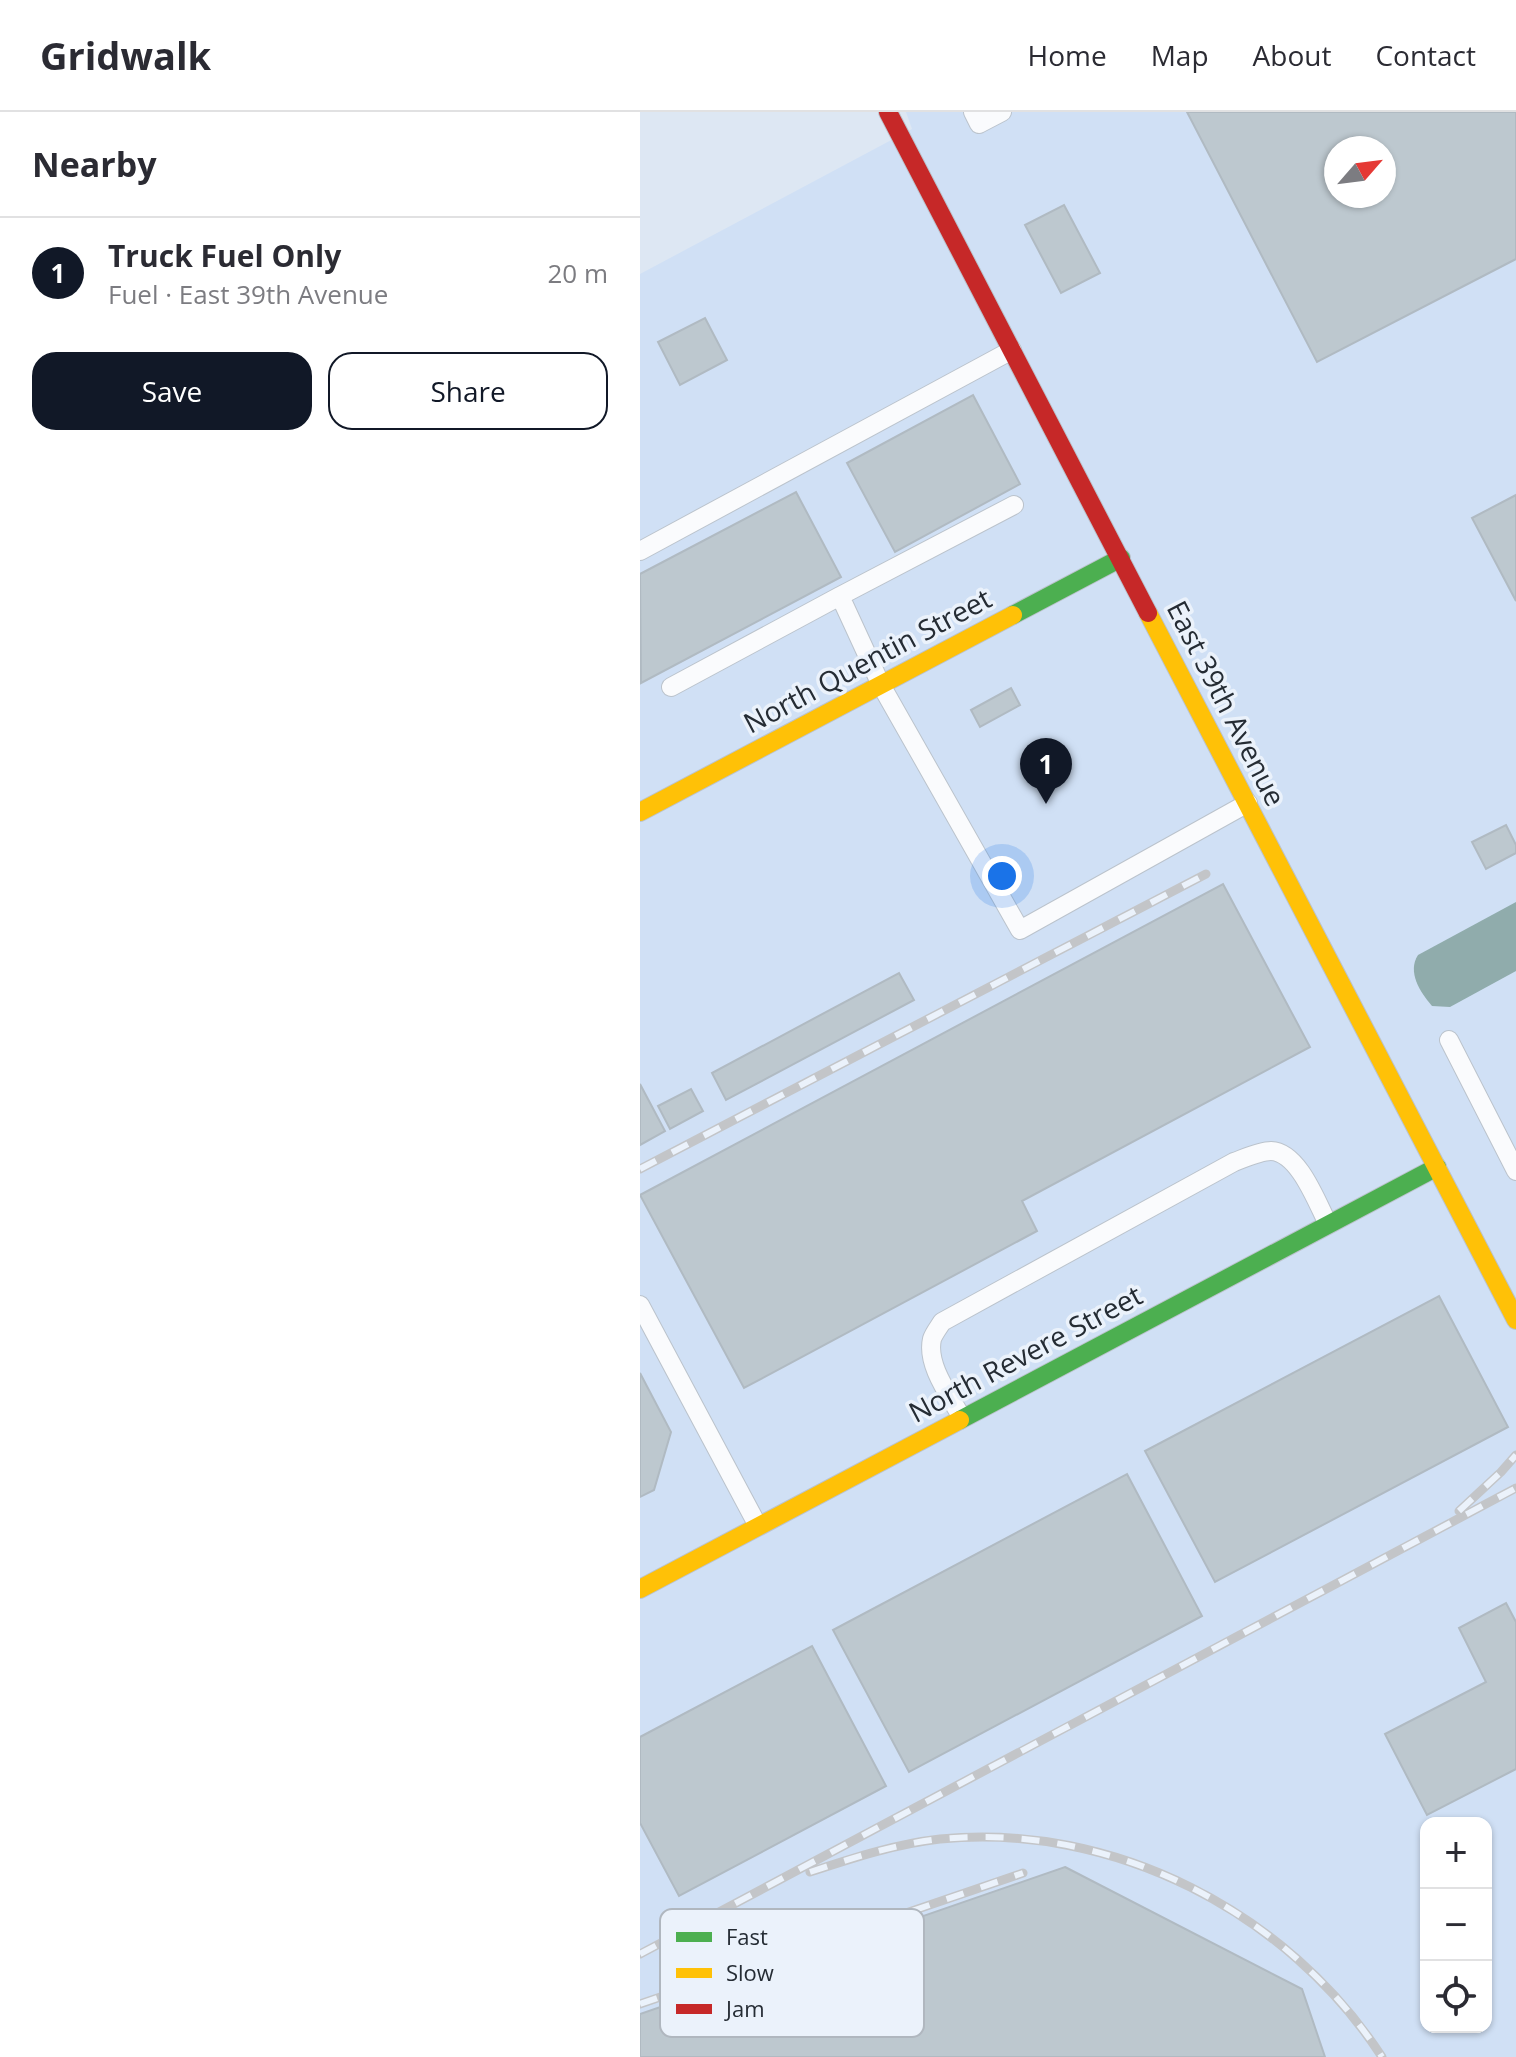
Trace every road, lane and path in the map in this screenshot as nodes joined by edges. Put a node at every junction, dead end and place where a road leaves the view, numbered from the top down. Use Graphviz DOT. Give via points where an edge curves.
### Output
graph roads {
  1 [pos="888,112"];
  2 [pos="973,112"];
  3 [pos="1002,112"];
  4 [pos="1012,350"];
  5 [pos="1014,505"];
  6 [pos="640,551"];
  7 [pos="1121,558"];
  8 [pos="840,596"];
  9 [pos="881,685"];
  10 [pos="671,687"];
  11 [pos="1248,803"];
  12 [pos="640,812"];
  13 [pos="1449,1040"];
  14 [pos="1437,1167"];
  15 [pos="1516,1171"];
  16 [pos="1328,1224"];
  17 [pos="640,1305"];
  18 [pos="1513,1306"];
  19 [pos="962,1418"];
  20 [pos="758,1526"];
  21 [pos="640,1589"];
  1 -- 4 [label="street, East 39th Avenue"];
  2 -- 3 [label="lane" via="979,124"];
  4 -- 6 [label="lane"];
  4 -- 7 [label="street, East 39th Avenue"];
  5 -- 8 [label="lane"];
  7 -- 9 [label="street, North Quentin Street"];
  7 -- 11 [label="street, East 39th Avenue"];
  8 -- 9 [label="lane"];
  8 -- 10 [label="lane"];
  9 -- 11 [label="lane" via="1020,930"];
  9 -- 12 [label="street, North Quentin Street"];
  11 -- 14 [label="street, East 39th Avenue"];
  13 -- 15 [label="lane"];
  14 -- 16 [label="street, North Revere Street"];
  14 -- 18 [label="street, East 39th Avenue"];
  16 -- 19 [label="street, North Revere Street"];
  16 -- 19 [label="lane" via="1289,1157 1273,1151 1234,1162 942,1322 932,1337 931,1355"];
  17 -- 20 [label="lane"];
  19 -- 20 [label="street, North Revere Street"];
  20 -- 21 [label="street, North Revere Street"];
}
